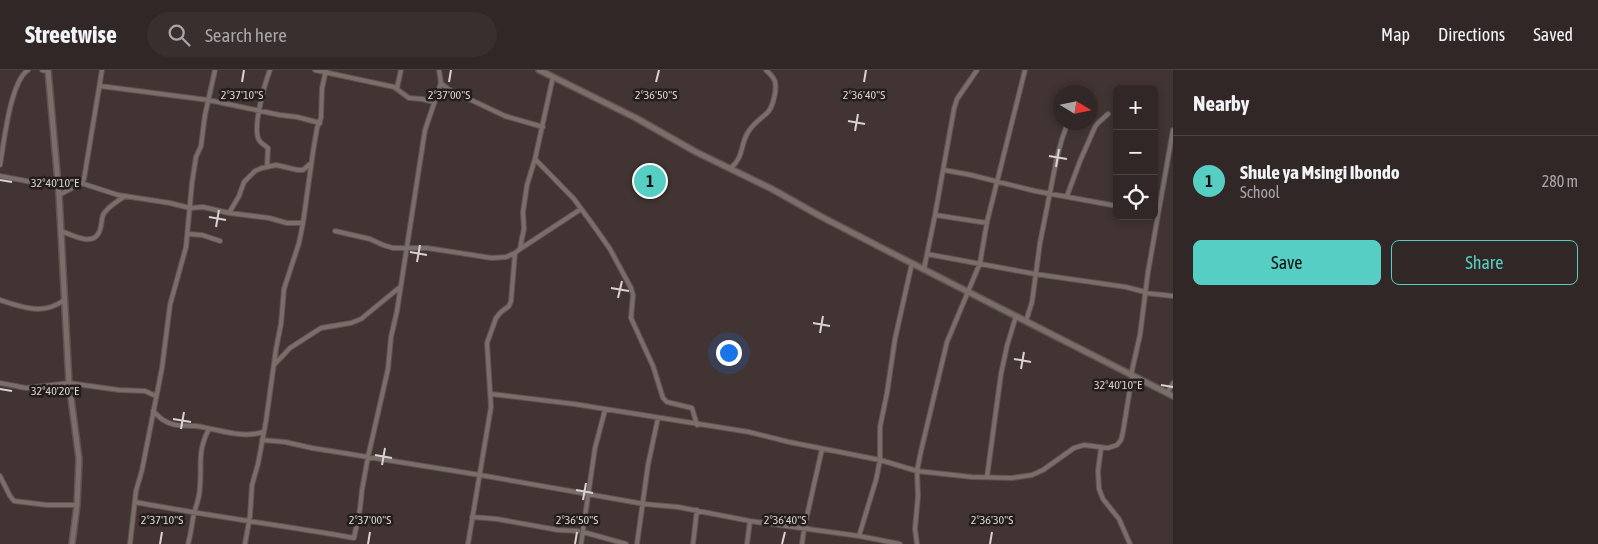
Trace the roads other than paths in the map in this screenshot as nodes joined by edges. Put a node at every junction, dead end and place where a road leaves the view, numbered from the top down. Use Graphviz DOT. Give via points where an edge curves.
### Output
graph roads {
  1 [pos="28,70"];
  2 [pos="46,70"];
  3 [pos="102,70"];
  4 [pos="214,70"];
  5 [pos="270,70"];
  6 [pos="315,70"];
  7 [pos="400,70"];
  8 [pos="439,70"];
  9 [pos="540,70"];
  10 [pos="766,70"];
  11 [pos="978,70"];
  12 [pos="1025,70"];
  13 [pos="326,71"];
  14 [pos="553,77"];
  15 [pos="441,83"];
  16 [pos="100,86"];
  17 [pos="397,88"];
  18 [pos="208,100"];
  19 [pos="434,102"];
  20 [pos="259,110"];
  21 [pos="1108,114"];
  22 [pos="320,123"];
  23 [pos="543,127"];
  24 [pos="1065,130"];
  25 [pos="1173,130"];
  26 [pos="535,159"];
  27 [pos="311,163"];
  28 [pos="0,165"];
  29 [pos="267,167"];
  30 [pos="731,168"];
  31 [pos="944,170"];
  32 [pos="0,176"];
  33 [pos="997,181"];
  34 [pos="58,182"];
  35 [pos="81,183"];
  36 [pos="1050,194"];
  37 [pos="59,195"];
  38 [pos="124,196"];
  39 [pos="1067,196"];
  40 [pos="1113,205"];
  41 [pos="1158,205"];
  42 [pos="190,208"];
  43 [pos="581,209"];
  44 [pos="230,213"];
  45 [pos="936,215"];
  46 [pos="1155,220"];
  47 [pos="303,223"];
  48 [pos="986,223"];
  49 [pos="61,231"];
  50 [pos="335,231"];
  51 [pos="188,234"];
  52 [pos="220,241"];
  53 [pos="406,248"];
  54 [pos="520,249"];
  55 [pos="515,253"];
  56 [pos="927,254"];
  57 [pos="912,263"];
  58 [pos="980,263"];
  59 [pos="924,269"];
  60 [pos="1035,274"];
  61 [pos="400,288"];
  62 [pos="969,292"];
  63 [pos="1145,293"];
  64 [pos="1173,296"];
  65 [pos="0,300"];
  66 [pos="64,300"];
  67 [pos="1016,316"];
  68 [pos="1026,321"];
  69 [pos="274,365"];
  70 [pos="1132,375"];
  71 [pos="0,383"];
  72 [pos="69,383"];
  73 [pos="1173,383"];
  74 [pos="1167,393"];
  75 [pos="491,394"];
  76 [pos="156,396"];
  77 [pos="1173,396"];
  78 [pos="605,410"];
  79 [pos="153,411"];
  80 [pos="658,418"];
  81 [pos="697,425"];
  82 [pos="209,429"];
  83 [pos="263,432"];
  84 [pos="262,440"];
  85 [pos="1102,448"];
  86 [pos="822,449"];
  87 [pos="368,457"];
  88 [pos="880,460"];
  89 [pos="917,471"];
  90 [pos="0,476"];
  91 [pos="480,476"];
  92 [pos="987,477"];
  93 [pos="589,495"];
  94 [pos="135,502"];
  95 [pos="644,504"];
  96 [pos="77,505"];
  97 [pos="697,510"];
  98 [pos="194,512"];
  99 [pos="472,517"];
  100 [pos="750,521"];
  101 [pos="249,522"];
  102 [pos="804,529"];
  103 [pos="581,532"];
  104 [pos="859,536"];
  105 [pos="614,543"];
  106 [pos="72,544"];
  107 [pos="130,544"];
  108 [pos="188,544"];
  109 [pos="245,544"];
  110 [pos="468,544"];
  111 [pos="581,544"];
  112 [pos="626,544"];
  113 [pos="637,544"];
  114 [pos="693,544"];
  115 [pos="747,544"];
  116 [pos="802,544"];
  117 [pos="900,544"];
  118 [pos="917,544"];
  119 [pos="1130,544"];
  1 -- 28 [label="street" via="15,91"];
  2 -- 34 [label="main road"];
  3 -- 16 [label="street"];
  4 -- 18 [label="street"];
  5 -- 20 [label="street"];
  6 -- 13 [label="street"];
  7 -- 17 [label="street"];
  8 -- 15 [label="street"];
  9 -- 14 [label="main road"];
  10 -- 30 [label="street" via="776,83 771,107 750,128 741,155"];
  11 -- 31 [label="street" via="957,99"];
  12 -- 33 [label="street"];
  13 -- 17 [label="street"];
  13 -- 22 [label="street"];
  14 -- 23 [label="street"];
  14 -- 30 [label="main road"];
  15 -- 19 [label="street"];
  15 -- 23 [label="street" via="505,116"];
  16 -- 18 [label="street"];
  16 -- 35 [label="street" via="85,176"];
  17 -- 19 [label="street" via="410,98"];
  18 -- 20 [label="street"];
  18 -- 42 [label="street"];
  19 -- 53 [label="street" via="425,130"];
  20 -- 22 [label="street"];
  20 -- 29 [label="street" via="258,135 268,148"];
  21 -- 39 [label="street" via="1095,127"];
  22 -- 27 [label="street"];
  23 -- 26 [label="street"];
  24 -- 36 [label="street"];
  25 -- 41 [label="street"];
  26 -- 43 [label="street"];
  26 -- 54 [label="street" via="527,185"];
  27 -- 29 [label="street" via="298,170"];
  27 -- 47 [label="street"];
  29 -- 44 [label="street" via="249,176"];
  30 -- 57 [label="main road"];
  31 -- 33 [label="street"];
  31 -- 45 [label="street"];
  32 -- 34 [label="street" via="37,183"];
  33 -- 36 [label="street"];
  33 -- 48 [label="street"];
  34 -- 37 [label="main road"];
  35 -- 37 [label="street"];
  35 -- 38 [label="street"];
  36 -- 39 [label="street"];
  36 -- 60 [label="street"];
  37 -- 49 [label="main road"];
  38 -- 42 [label="street"];
  38 -- 49 [label="street" via="107,210 98,235 93,238 79,238"];
  39 -- 40 [label="street"];
  42 -- 44 [label="street" via="203,207"];
  42 -- 51 [label="street"];
  43 -- 54 [label="street"];
  43 -- 81 [label="street" via="610,249 631,288 631,318 653,366 663,398 672,404 690,407"];
  44 -- 47 [label="street"];
  45 -- 48 [label="street"];
  45 -- 56 [label="street"];
  46 -- 63 [label="street"];
  47 -- 69 [label="street" via="284,289"];
  48 -- 58 [label="street"];
  49 -- 66 [label="main road"];
  50 -- 53 [label="street" via="370,238 388,247"];
  51 -- 52 [label="street"];
  51 -- 76 [label="street" via="170,304"];
  53 -- 55 [label="street" via="447,250 492,258"];
  53 -- 61 [label="street"];
  54 -- 55 [label="street"];
  55 -- 75 [label="street" via="511,301 496,318 488,343"];
  56 -- 58 [label="street"];
  56 -- 59 [label="street"];
  57 -- 59 [label="main road"];
  57 -- 88 [label="street" via="880,427"];
  58 -- 60 [label="street"];
  58 -- 62 [label="street"];
  59 -- 62 [label="main road"];
  60 -- 63 [label="street" via="1126,287"];
  60 -- 68 [label="street"];
  61 -- 69 [label="street" via="361,319 351,324 321,328 290,348"];
  61 -- 87 [label="street" via="388,369"];
  62 -- 67 [label="main road"];
  62 -- 89 [label="street" via="945,351"];
  63 -- 64 [label="street"];
  63 -- 70 [label="street"];
  65 -- 66 [label="street" via="36,310"];
  66 -- 72 [label="main road"];
  67 -- 68 [label="main road"];
  67 -- 92 [label="street" via="1001,374"];
  68 -- 70 [label="main road"];
  69 -- 83 [label="street"];
  70 -- 74 [label="main road"];
  70 -- 85 [label="street" via="1121,440 1112,448"];
  71 -- 72 [label="street" via="26,388"];
  72 -- 76 [label="street" via="145,391"];
  72 -- 96 [label="main road" via="79,459"];
  73 -- 74 [label="street"];
  74 -- 77 [label="main road"];
  75 -- 78 [label="street"];
  75 -- 91 [label="street"];
  76 -- 79 [label="street"];
  78 -- 80 [label="street"];
  78 -- 93 [label="street" via="595,448"];
  79 -- 82 [label="street" via="174,425"];
  79 -- 94 [label="street"];
  80 -- 81 [label="street"];
  80 -- 95 [label="street"];
  81 -- 86 [label="street" via="749,432"];
  82 -- 83 [label="street" via="240,434"];
  82 -- 98 [label="street" via="202,447 198,504"];
  83 -- 84 [label="street"];
  84 -- 87 [label="street"];
  84 -- 101 [label="street" via="252,485"];
  85 -- 92 [label="street" via="1074,448 1032,475"];
  85 -- 119 [label="street" via="1099,489 1119,519"];
  86 -- 88 [label="street"];
  86 -- 102 [label="street"];
  87 -- 91 [label="street"];
  87 -- 101 [label="street" via="354,538"];
  88 -- 89 [label="street"];
  88 -- 104 [label="street"];
  89 -- 92 [label="street"];
  89 -- 118 [label="street"];
  90 -- 96 [label="street" via="14,501"];
  91 -- 93 [label="street"];
  91 -- 99 [label="street"];
  93 -- 95 [label="street"];
  93 -- 103 [label="street"];
  94 -- 98 [label="street"];
  94 -- 107 [label="street"];
  95 -- 97 [label="street"];
  95 -- 113 [label="street"];
  96 -- 106 [label="main road"];
  97 -- 100 [label="street"];
  97 -- 114 [label="street"];
  98 -- 101 [label="street"];
  98 -- 108 [label="street"];
  99 -- 103 [label="street"];
  99 -- 110 [label="street"];
  100 -- 102 [label="street"];
  100 -- 115 [label="street"];
  101 -- 109 [label="street"];
  102 -- 104 [label="street"];
  102 -- 116 [label="street"];
  103 -- 105 [label="street"];
  103 -- 111 [label="street"];
  104 -- 117 [label="street"];
  105 -- 112 [label="street"];
}
